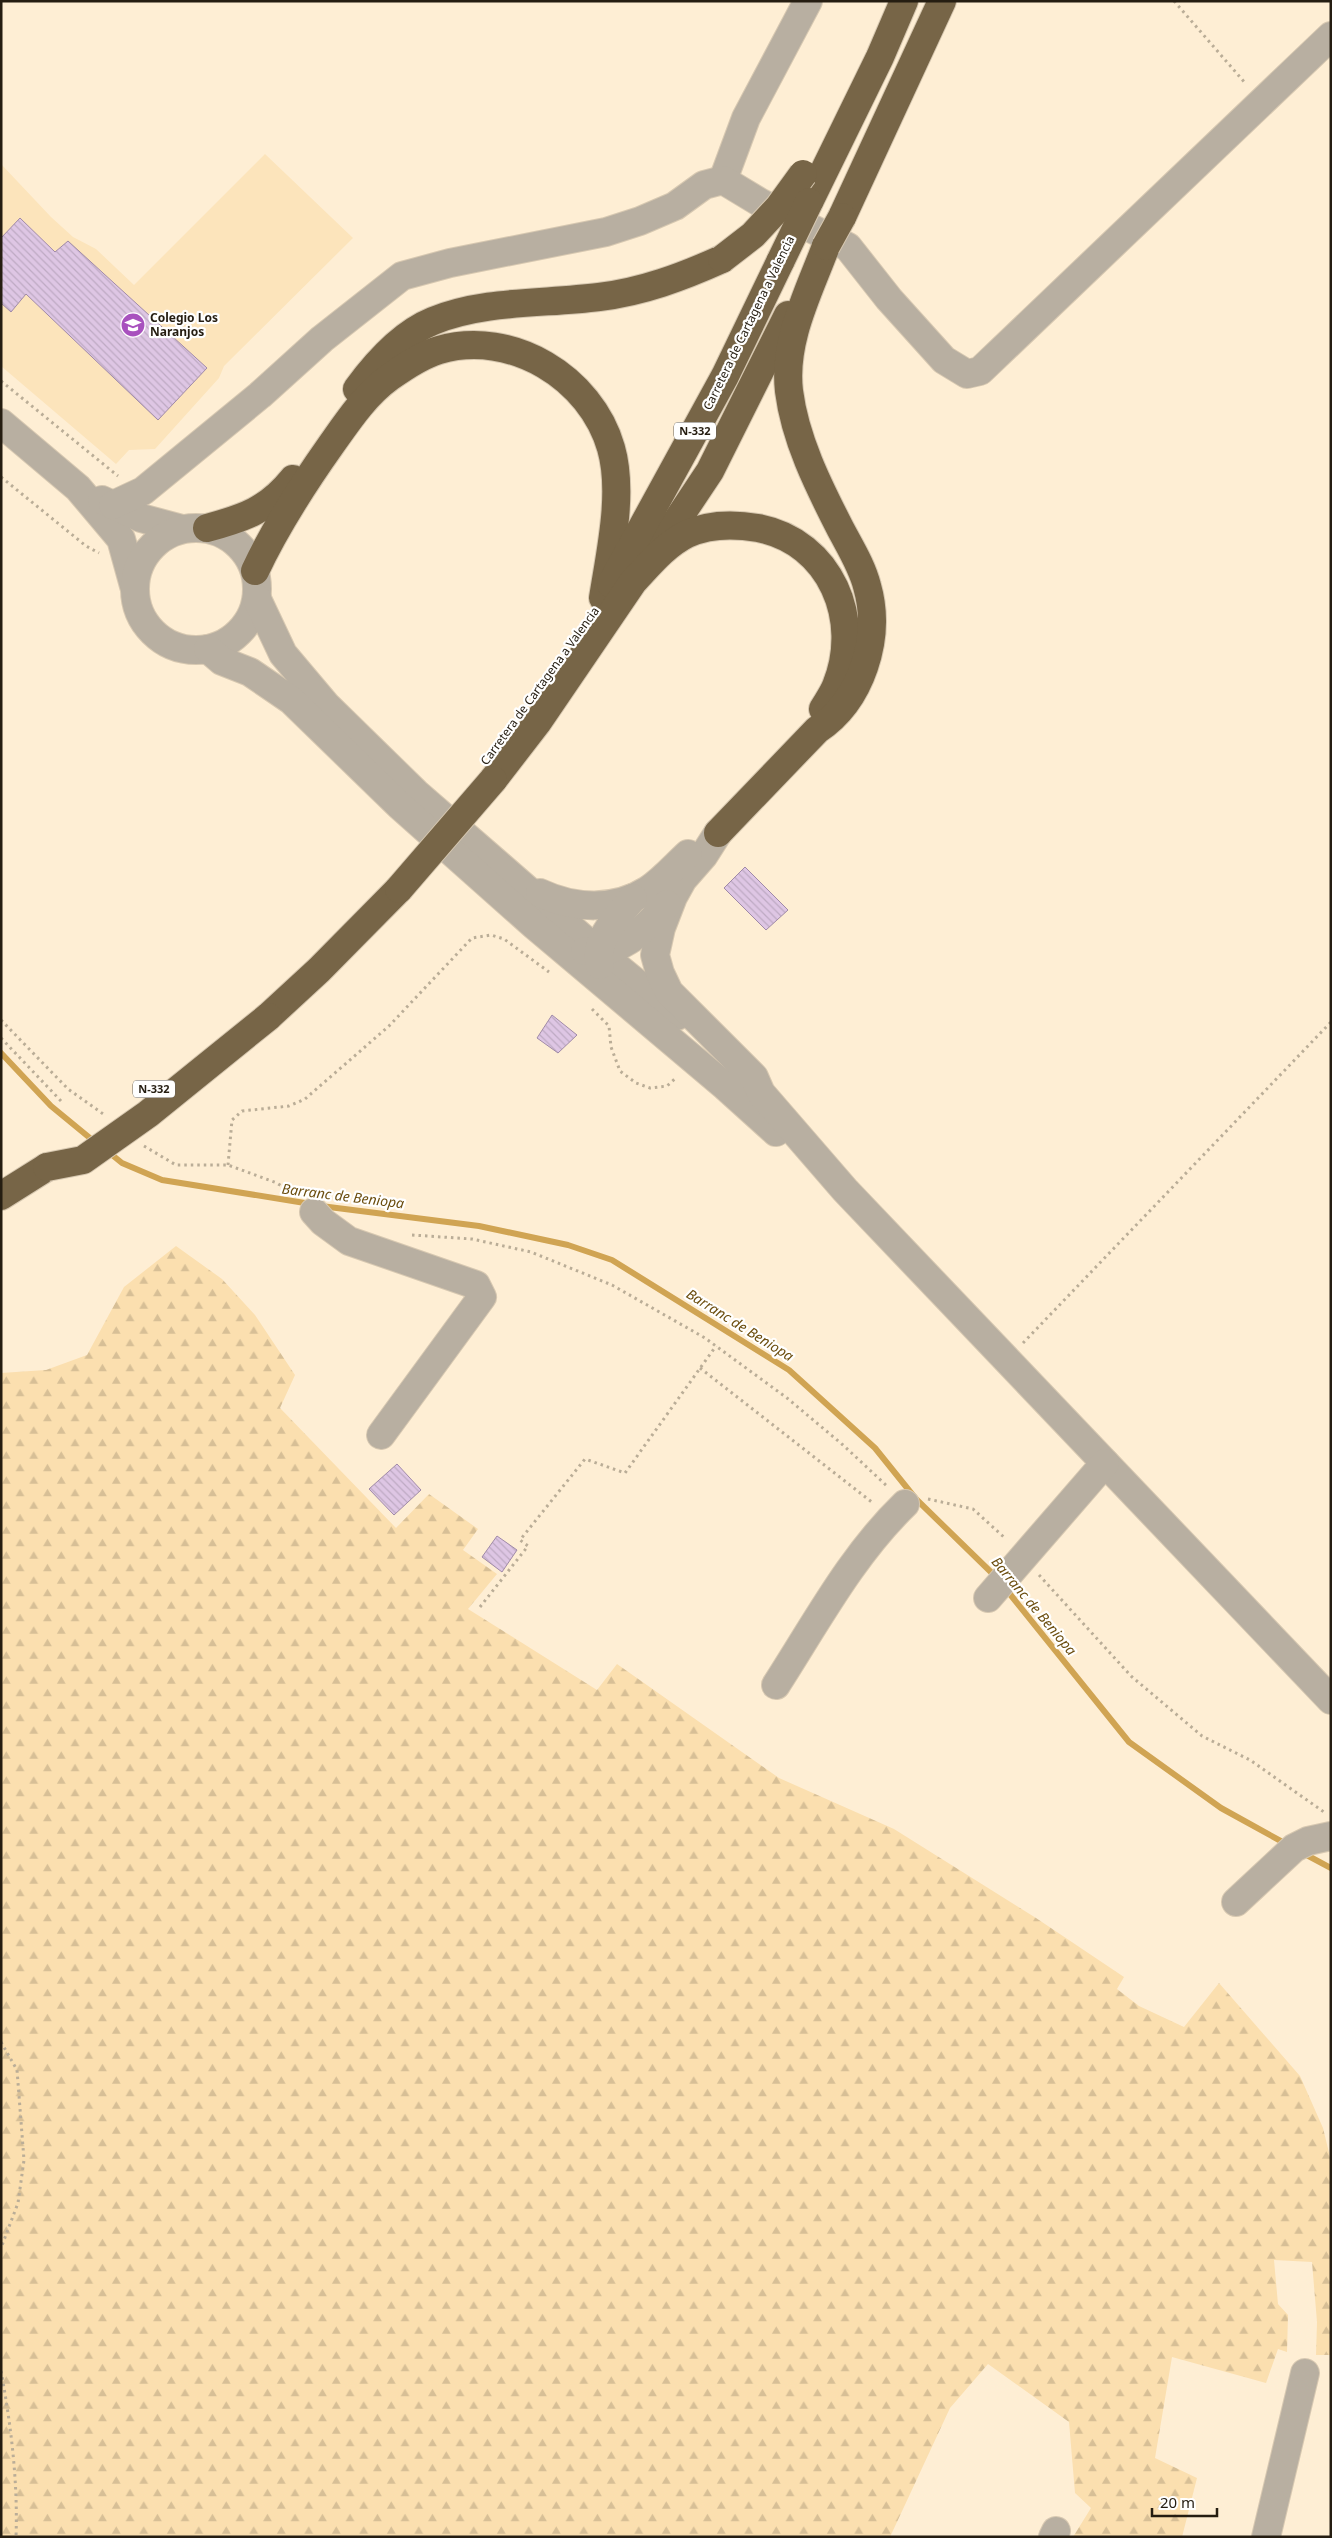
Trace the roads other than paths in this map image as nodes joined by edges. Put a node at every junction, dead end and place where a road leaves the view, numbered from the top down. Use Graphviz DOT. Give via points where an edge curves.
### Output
graph roads {
  1 [pos="808,1"];
  2 [pos="885,1"];
  3 [pos="904,1"];
  4 [pos="942,1"];
  5 [pos="1331,36"];
  6 [pos="724,180"];
  7 [pos="826,246"];
  8 [pos="1,423"];
  9 [pos="78,488"];
  10 [pos="114,505"];
  11 [pos="194,528"];
  12 [pos="647,566"];
  13 [pos="255,571"];
  14 [pos="134,586"];
  15 [pos="603,598"];
  16 [pos="257,599"];
  17 [pos="208,650"];
  18 [pos="310,718"];
  19 [pos="817,730"];
  20 [pos="486,775"];
  21 [pos="718,833"];
  22 [pos="522,884"];
  23 [pos="673,897"];
  24 [pos="633,898"];
  25 [pos="600,953"];
  26 [pos="725,1086"];
  27 [pos="761,1093"];
  28 [pos="845,1190"];
  29 [pos="1,1196"];
  30 [pos="314,1212"];
  31 [pos="381,1435"];
  32 [pos="1105,1463"];
  33 [pos="898,1511"];
  34 [pos="988,1598"];
  35 [pos="776,1685"];
  36 [pos="1331,1700"];
  37 [pos="1331,1836"];
  38 [pos="1236,1902"];
  39 [pos="1305,2372"];
  40 [pos="1266,2537"];
  1 -- 6 [label="street" via="746,118"];
  2 -- 11 [label="highway, bridge" via="803,174 753,235 722,259 685,276 644,289 599,297 478,309 432,321 385,355 283,491 261,509 238,520"];
  3 -- 15 [label="highway, Carretera de Cartagena a Valencia / N-332, bridge" via="880,57 724,376"];
  4 -- 7 [label="highway, bridge"];
  5 -- 6 [label="street" via="980,371 967,374 944,360 848,247 761,203"];
  6 -- 10 [label="street" via="704,185 675,206 606,232 450,263 402,276 322,339 260,395 143,491"];
  7 -- 12 [label="highway" via="799,291 710,472"];
  7 -- 19 [label="highway" via="792,340 789,389 802,446 868,586 872,632 862,673 853,691 834,719"];
  8 -- 9 [label="street"];
  9 -- 10 [label="street"];
  9 -- 14 [label="street" via="121,539"];
  10 -- 11 [label="street" via="141,518"];
  11 -- 13 [label="street" via="223,534 237,543"];
  11 -- 14 [label="street" via="163,536 148,549 138,566"];
  12 -- 19 [label="highway" via="688,534 737,524 768,530 791,540 821,564 841,601 846,627 836,686 821,713"];
  12 -- 20 [label="highway" via="537,723"];
  13 -- 15 [label="highway" via="285,511 368,396 404,368 438,350 486,346 543,362 580,391 602,424 612,449 616,484 612,542"];
  13 -- 16 [label="street"];
  14 -- 17 [label="street" via="136,604 143,621 155,635 171,645 189,650"];
  15 -- 20 [label="highway, Carretera de Cartagena a Valencia / N-332"];
  16 -- 17 [label="street" via="251,617 240,632"];
  16 -- 22 [label="street" via="284,654 326,704 416,793"];
  17 -- 18 [label="street" via="222,661 250,672 291,700"];
  18 -- 25 [label="street" via="342,739 583,951"];
  18 -- 26 [label="street" via="399,805 519,913"];
  19 -- 21 [label="highway"];
  20 -- 29 [label="highway, Carretera de Cartagena a Valencia / N-332, bridge" via="319,970 263,1011 148,1114 83,1160 47,1166"];
  21 -- 23 [label="street"];
  21 -- 24 [label="street" via="698,844 660,879"];
  22 -- 24 [label="street" via="560,902 583,906"];
  22 -- 25 [label="street"];
  23 -- 25 [label="street" via="628,942"];
  23 -- 27 [label="street" via="655,955 660,973 669,992 754,1076"];
  24 -- 25 [label="street" via="611,924"];
  25 -- 26 [label="street" via="598,964 715,1069"];
  25 -- 27 [label="street" via="680,1018"];
  26 -- 28 [label="street"];
  27 -- 28 [label="street"];
  28 -- 32 [label="street"];
  30 -- 31 [label="street" via="349,1241 476,1285 482,1298"];
  32 -- 34 [label="street"];
  32 -- 36 [label="street"];
  33 -- 35 [label="street" via="853,1565"];
  37 -- 38 [label="street" via="1294,1848"];
  39 -- 40 [label="street"];
}
